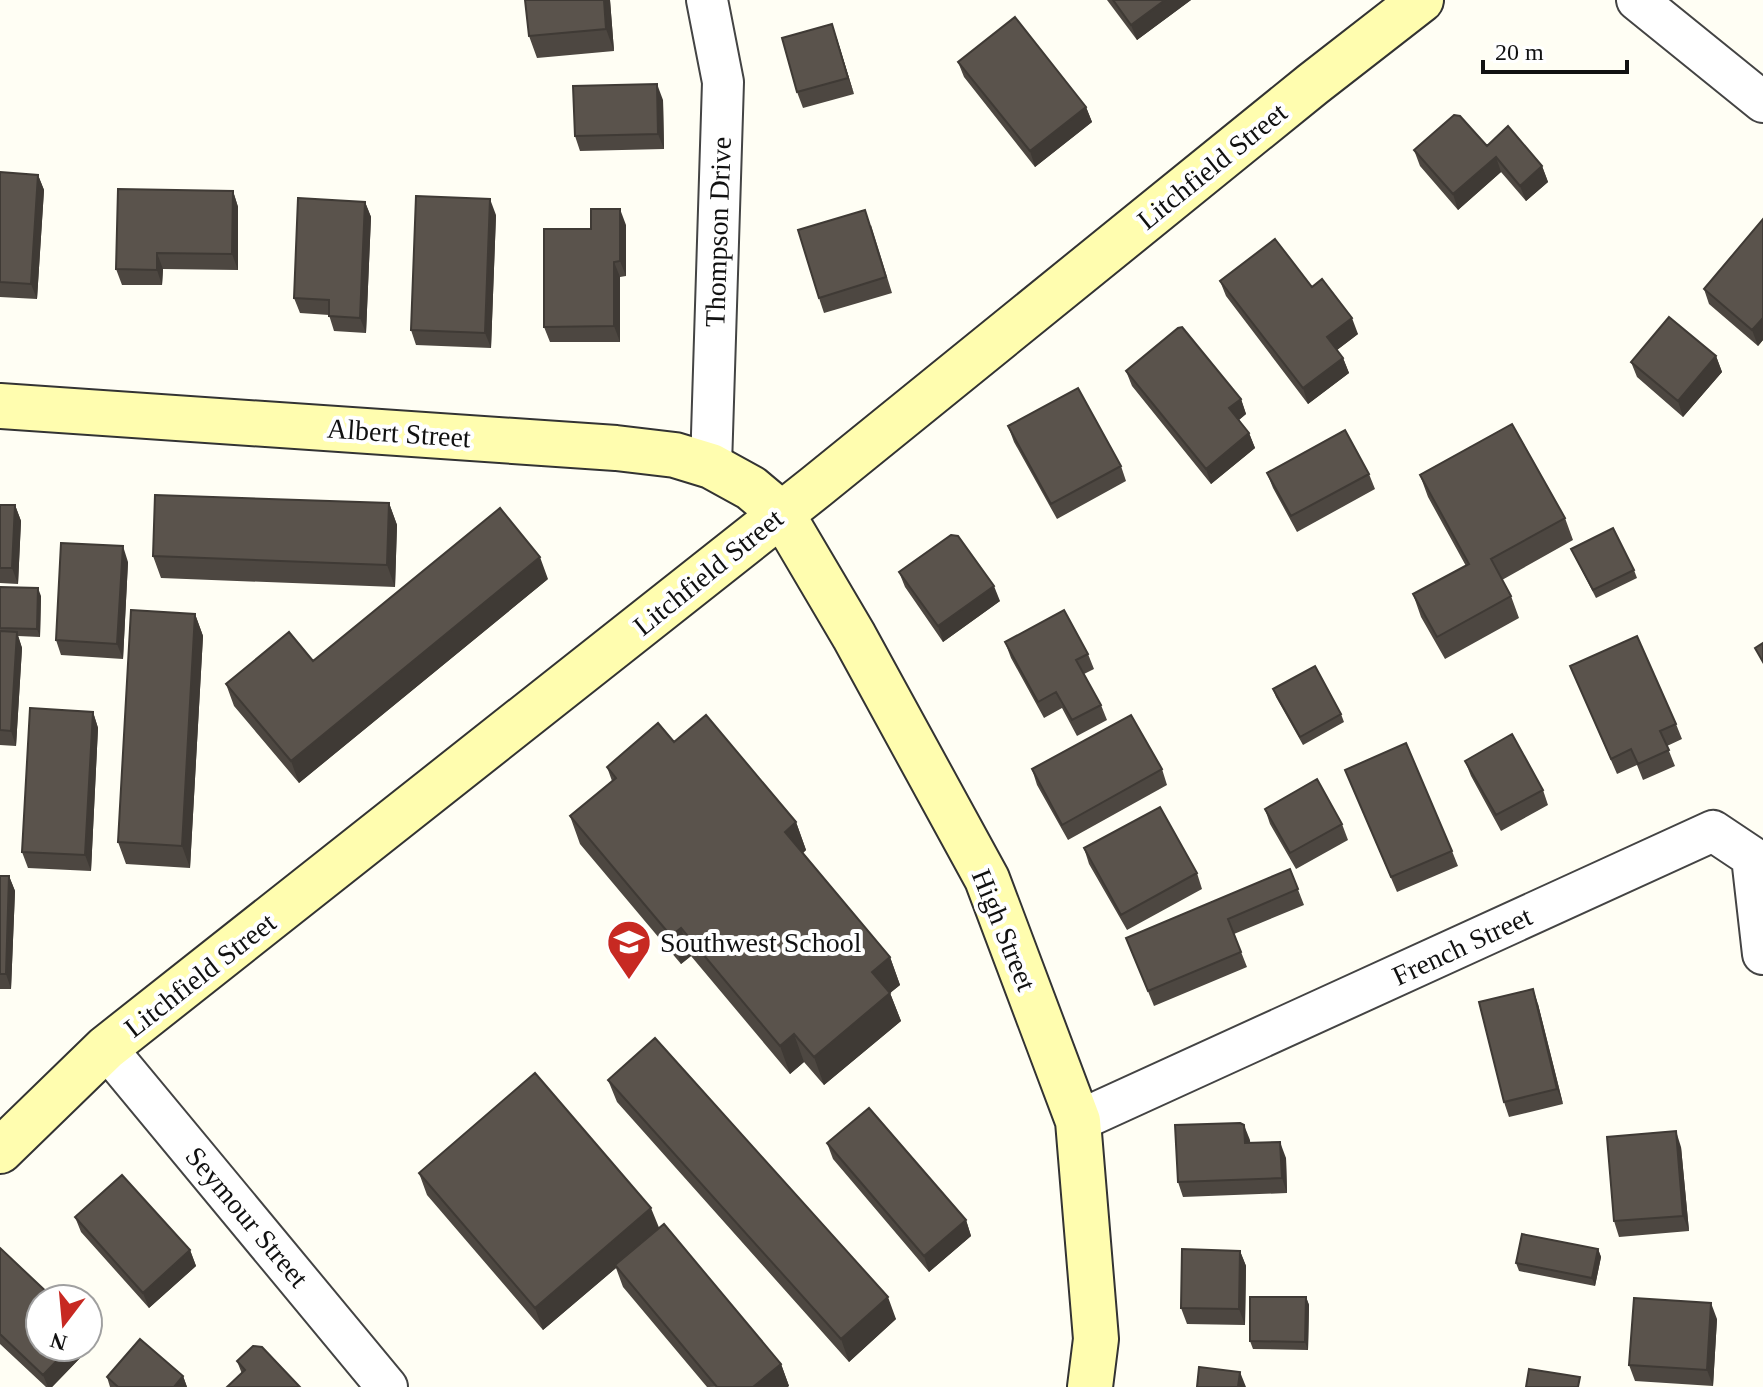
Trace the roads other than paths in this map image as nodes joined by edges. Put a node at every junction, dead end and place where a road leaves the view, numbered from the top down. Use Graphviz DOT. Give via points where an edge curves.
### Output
graph roads {
  1 [pos="707,0"];
  2 [pos="1421,0"];
  3 [pos="1637,0"];
  4 [pos="1763,102"];
  5 [pos="0,406"];
  6 [pos="711,466"];
  7 [pos="782,514"];
  8 [pos="1763,954"];
  9 [pos="106,1048"];
  10 [pos="1078,1121"];
  11 [pos="0,1151"];
  12 [pos="387,1387"];
  13 [pos="1090,1387"];
  1 -- 6 [label="street, Thompson Drive" via="723,82"];
  2 -- 7 [label="street, Litchfield Street"];
  3 -- 4 [label="street"];
  5 -- 6 [label="street, Albert Street" via="616,448 675,455"];
  6 -- 7 [label="street, Albert Street" via="751,488"];
  7 -- 9 [label="street, Litchfield Street"];
  7 -- 10 [label="street, High Street" via="987,879"];
  8 -- 10 [label="street, French Street" via="1752,857 1713,831"];
  9 -- 11 [label="street, Litchfield Street"];
  9 -- 12 [label="street, Seymour Street"];
  10 -- 13 [label="street, High Street" via="1096,1339"];
}
